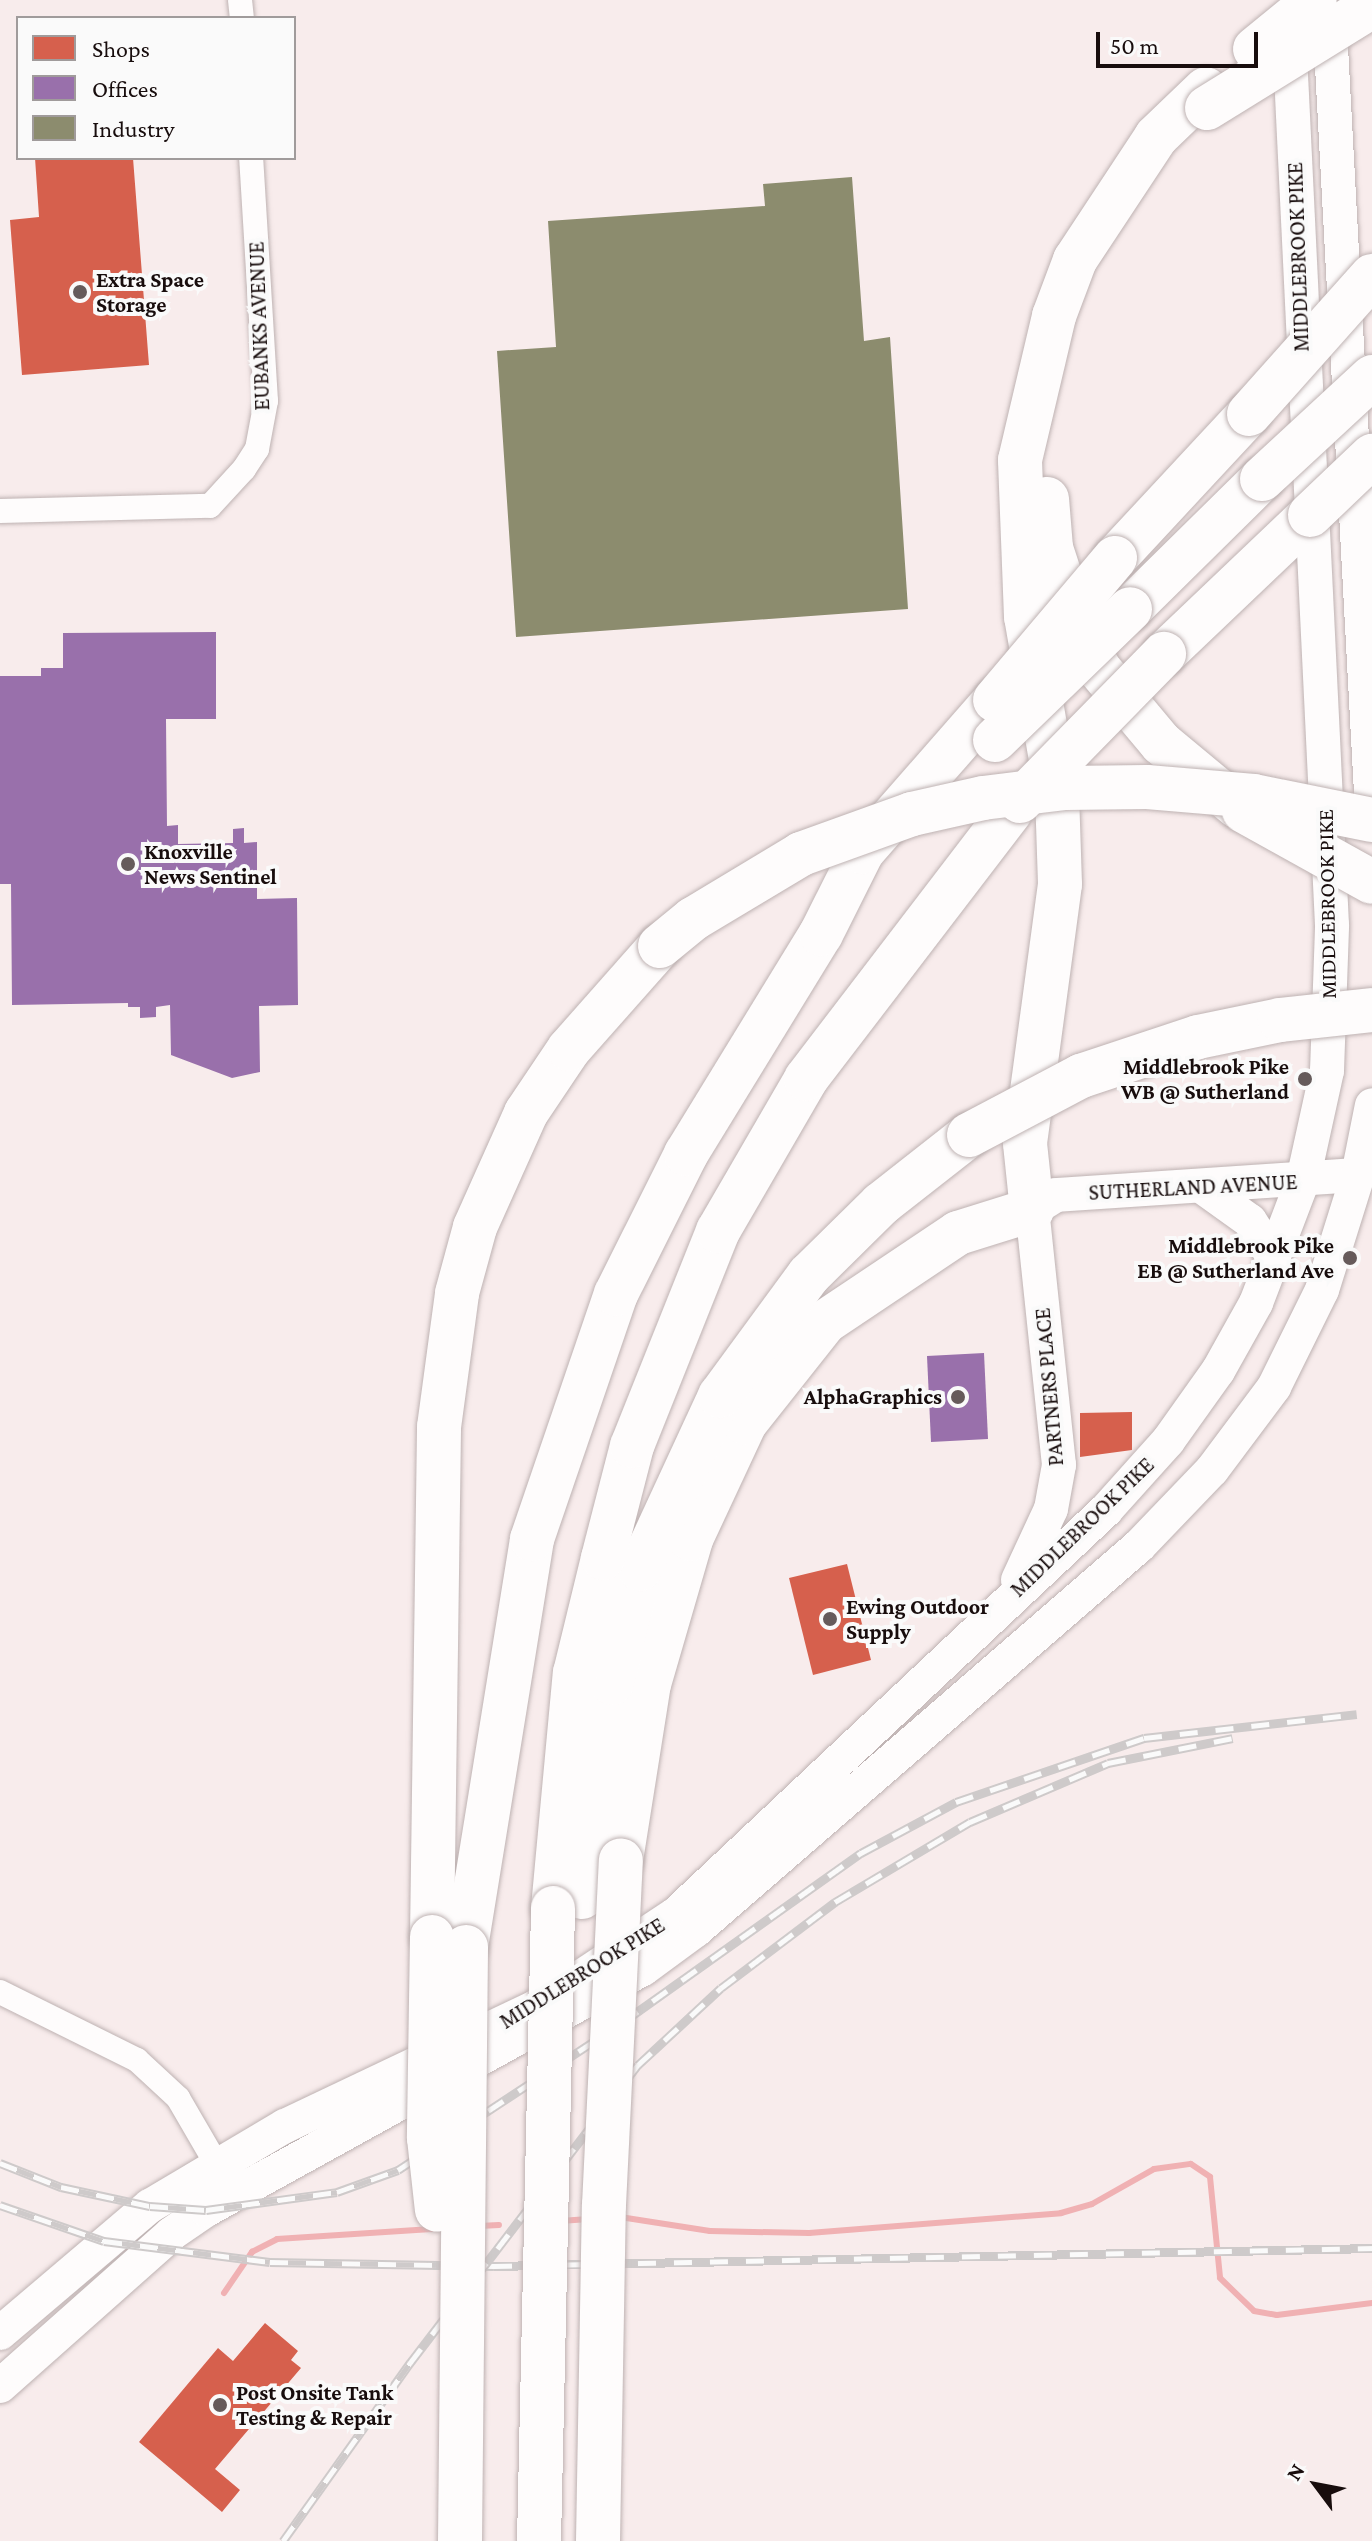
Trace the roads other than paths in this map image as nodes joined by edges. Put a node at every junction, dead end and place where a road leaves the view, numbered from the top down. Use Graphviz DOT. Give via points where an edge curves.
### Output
graph roads {
  1 [pos="1288,0"];
  2 [pos="1315,0"];
  3 [pos="1329,0"];
  4 [pos="1372,6"];
  5 [pos="1206,99"];
  6 [pos="251,160"];
  7 [pos="1372,276"];
  8 [pos="1372,377"];
  9 [pos="1036,385"];
  10 [pos="1372,456"];
  11 [pos="1372,467"];
  12 [pos="0,511"];
  13 [pos="1310,515"];
  14 [pos="995,720"];
  15 [pos="1372,813"];
  16 [pos="1372,820"];
  17 [pos="1372,882"];
  18 [pos="1372,1010"];
  19 [pos="1372,1105"];
  20 [pos="1358,1175"];
  21 [pos="1303,1180"];
  22 [pos="1201,1186"];
  23 [pos="1032,1210"];
  24 [pos="1274,1258"];
  25 [pos="1106,1510"];
  26 [pos="1006,1601"];
  27 [pos="1020,1649"];
  28 [pos="815,1806"];
  29 [pos="566,1912"];
  30 [pos="449,1942"];
  31 [pos="0,1992"];
  32 [pos="217,2165"];
  33 [pos="244,2187"];
  34 [pos="0,2333"];
  35 [pos="0,2386"];
  36 [pos="460,2541"];
  37 [pos="539,2541"];
  38 [pos="598,2541"];
  1 -- 21 [label="main road, MIDDLEBROOK PIKE" via="1332,925 1327,1071"];
  2 -- 5 [label="highway, bridge"];
  3 -- 15 [label="main road, MIDDLEBROOK PIKE"];
  4 -- 5 [label="highway, bridge"];
  5 -- 9 [label="highway" via="1156,137 1075,260"];
  6 -- 12 [label="street, EUBANKS AVENUE" via="266,401 257,449 244,469 210,506"];
  7 -- 14 [label="highway, bridge" via="1115,558"];
  8 -- 14 [label="highway, bridge" via="1130,609"];
  9 -- 17 [label="highway, bridge" via="1051,548 1075,622 1099,669 1161,743 1244,811"];
  9 -- 23 [label="highway" via="1020,460 1026,617 1057,794 1060,884 1025,1143"];
  10 -- 13 [label="highway, bridge"];
  11 -- 13 [label="highway, bridge"];
  13 -- 29 [label="highway, bridge" via="1010,812 909,937 806,1079 718,1231 632,1446 575,1673"];
  14 -- 30 [label="highway" via="821,934 686,1154 616,1294 532,1539"];
  16 -- 30 [label="highway, bridge" via="1254,796 1147,787 1065,788 912,814 801,854 693,919 660,946 569,1049 526,1113 475,1227 457,1293 439,1427"];
  18 -- 29 [label="highway, bridge" via="1280,1020 1198,1037 1081,1076 969,1135 881,1204 809,1275 720,1396 640,1569"];
  19 -- 20 [label="main road, MIDDLEBROOK PIKE"];
  20 -- 21 [label="main road, SUTHERLAND AVENUE"];
  20 -- 27 [label="main road, MIDDLEBROOK PIKE" via="1322,1290 1274,1387 1212,1470 1139,1546"];
  21 -- 22 [label="main road, SUTHERLAND AVENUE"];
  21 -- 24 [label="main road, MIDDLEBROOK PIKE"];
  22 -- 23 [label="main road, SUTHERLAND AVENUE" via="1056,1195"];
  22 -- 24 [label="main road" via="1250,1221"];
  23 -- 26 [label="main road, PARTNERS PLACE" via="1059,1465 1051,1509"];
  23 -- 38 [label="highway, bridge" via="958,1233 825,1322 745,1423 691,1539 649,1684 621,1860 604,2205"];
  24 -- 25 [label="main road, MIDDLEBROOK PIKE" via="1218,1371 1168,1441"];
  25 -- 26 [label="main road, MIDDLEBROOK PIKE"];
  25 -- 27 [label="main road" via="1082,1557 1018,1620"];
  26 -- 28 [label="main road, MIDDLEBROOK PIKE"];
  27 -- 28 [label="main road, MIDDLEBROOK PIKE"];
  28 -- 32 [label="main road, MIDDLEBROOK PIKE" via="676,1914 534,2008 285,2126"];
  28 -- 33 [label="main road, MIDDLEBROOK PIKE" via="643,1969 559,2020"];
  29 -- 37 [label="highway, bridge" via="546,2240"];
  30 -- 36 [label="highway, bridge"];
  31 -- 32 [label="street" via="137,2060 178,2098"];
  32 -- 33 [label="street"];
  32 -- 34 [label="main road, MIDDLEBROOK PIKE" via="104,2241"];
  33 -- 35 [label="main road, MIDDLEBROOK PIKE" via="171,2234"];
}
